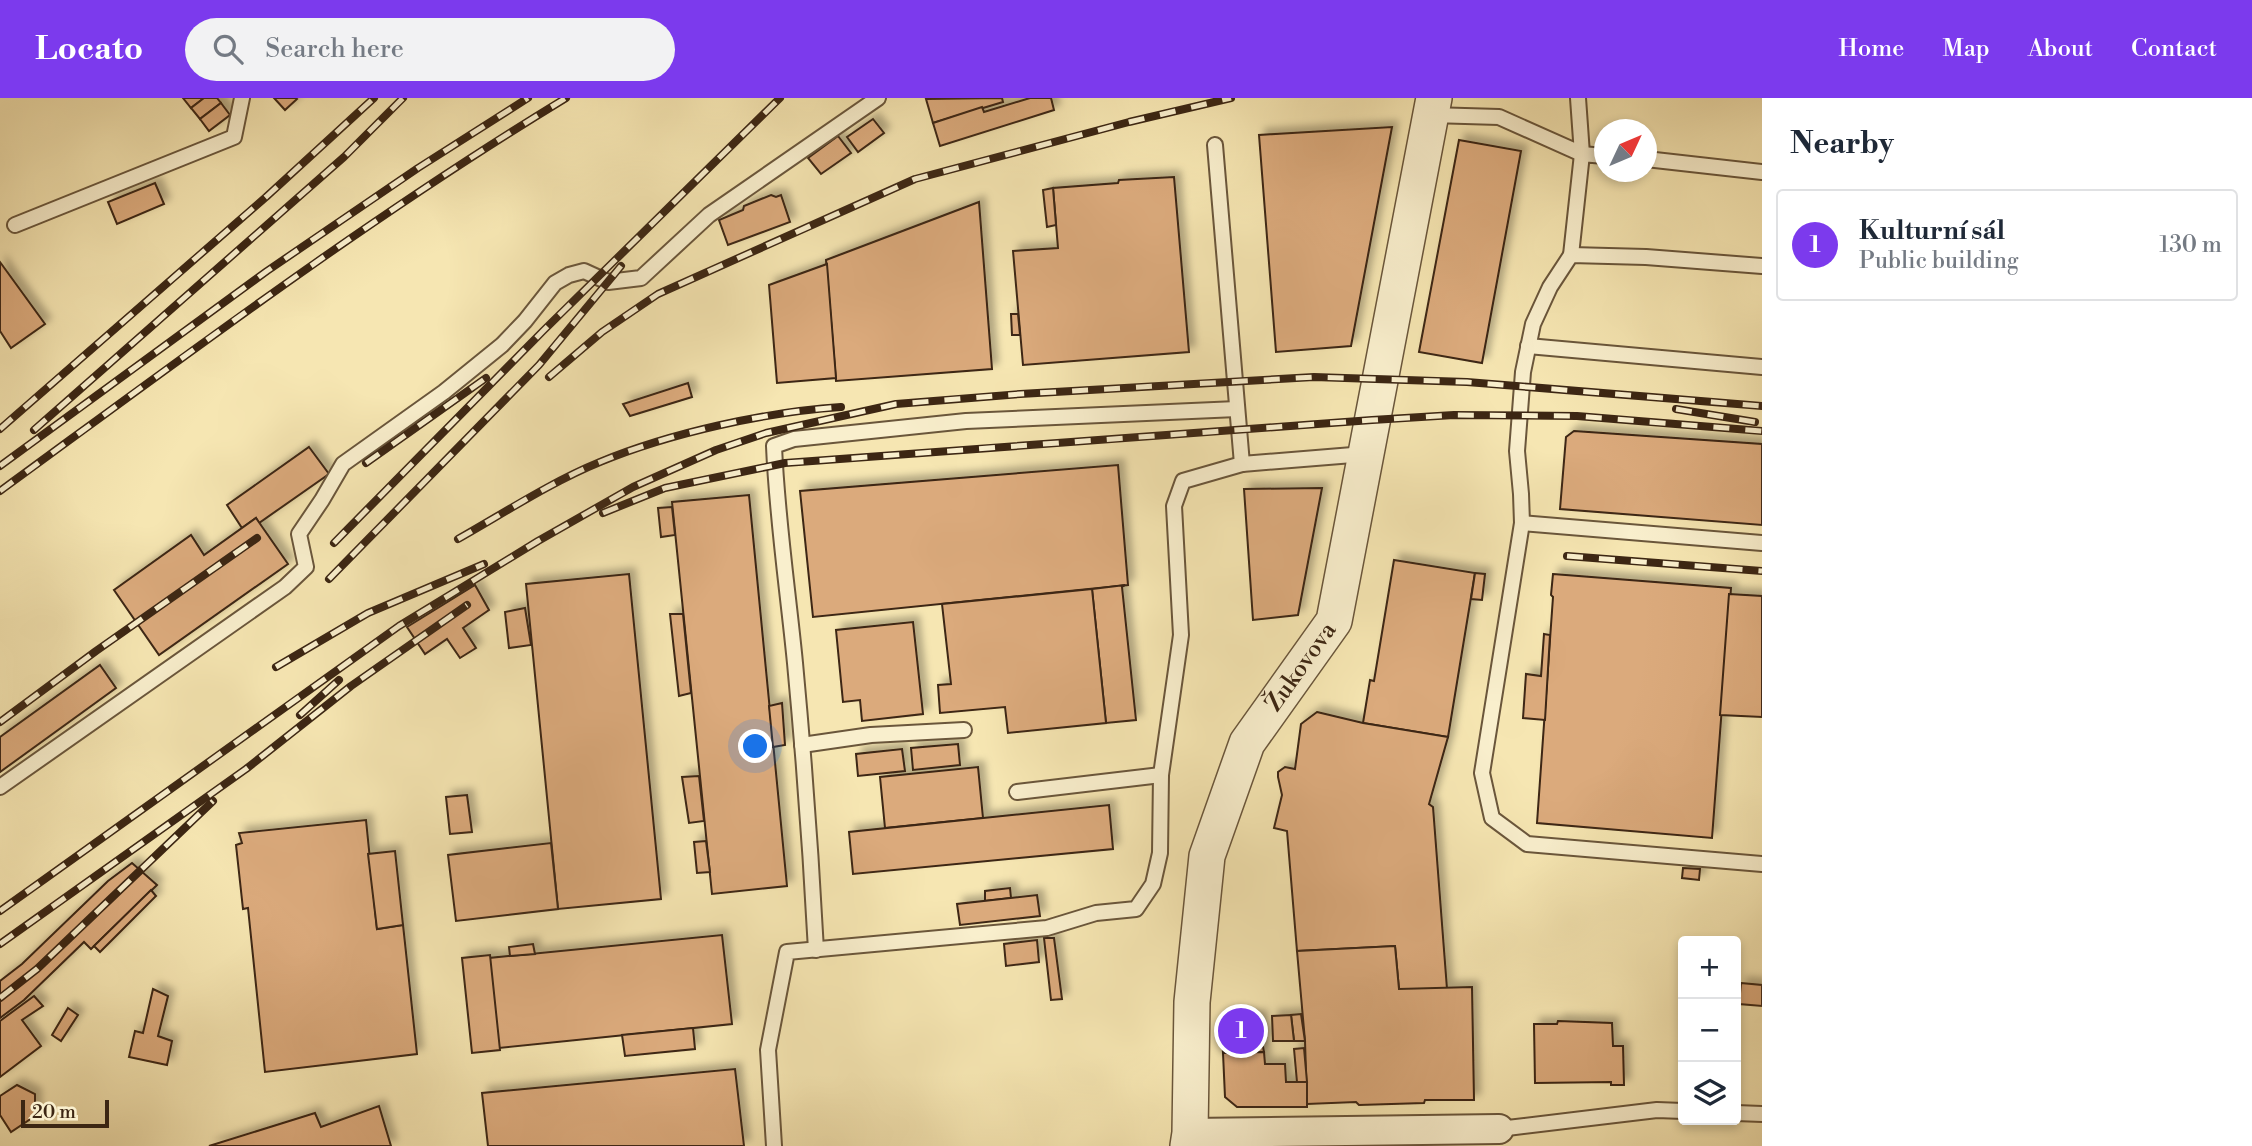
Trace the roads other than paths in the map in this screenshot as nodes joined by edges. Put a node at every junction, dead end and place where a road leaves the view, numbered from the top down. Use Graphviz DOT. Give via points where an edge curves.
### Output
graph roads {
  1 [pos="242,98"];
  2 [pos="878,98"];
  3 [pos="1578,98"];
  4 [pos="1432,107"];
  5 [pos="1216,145"];
  6 [pos="1582,154"];
  7 [pos="1594,155"];
  8 [pos="1657,160"];
  9 [pos="1762,172"];
  10 [pos="15,225"];
  11 [pos="1571,255"];
  12 [pos="1762,265"];
  13 [pos="1528,346"];
  14 [pos="1762,367"];
  15 [pos="1237,410"];
  16 [pos="1366,454"];
  17 [pos="1242,464"];
  18 [pos="1522,523"];
  19 [pos="1762,543"];
  20 [pos="964,730"];
  21 [pos="802,745"];
  22 [pos="1161,775"];
  23 [pos="0,787"];
  24 [pos="1017,792"];
  25 [pos="1762,864"];
  26 [pos="816,950"];
  27 [pos="1678,1111"];
  28 [pos="1741,1113"];
  29 [pos="1762,1114"];
  30 [pos="1499,1129"];
  31 [pos="1397,1138"];
  32 [pos="1189,1140"];
  33 [pos="774,1146"];
  1 -- 10 [label="lane" via="234,137"];
  2 -- 23 [label="lane" via="709,215 641,278 608,282 584,271 555,283 502,345 343,464 299,534 306,567 285,587"];
  3 -- 6 [label="lane"];
  4 -- 6 [label="lane" via="1499,117"];
  4 -- 16 [label="street, Žukovova"];
  5 -- 15 [label="lane"];
  6 -- 7 [label="lane"];
  6 -- 11 [label="lane"];
  8 -- 9 [label="lane"];
  11 -- 12 [label="lane"];
  11 -- 13 [label="lane" via="1544,300"];
  13 -- 14 [label="lane"];
  13 -- 18 [label="lane" via="1517,452"];
  15 -- 17 [label="lane"];
  15 -- 21 [label="lane" via="966,421 794,439 774,446"];
  16 -- 17 [label="lane"];
  16 -- 32 [label="street, Žukovova" via="1334,621 1247,743 1207,856 1192,1002"];
  17 -- 22 [label="lane" via="1183,481 1174,506 1181,635"];
  18 -- 19 [label="lane"];
  18 -- 25 [label="lane" via="1482,773 1492,818 1527,844"];
  20 -- 21 [label="lane"];
  21 -- 26 [label="lane"];
  22 -- 24 [label="lane"];
  22 -- 26 [label="lane" via="1160,853 1153,884 1136,909 1096,913 1047,928"];
  26 -- 33 [label="lane" via="788,952 768,1050"];
  27 -- 30 [label="lane"];
  28 -- 29 [label="lane"];
  30 -- 31 [label="street"];
  31 -- 32 [label="street"];
}
